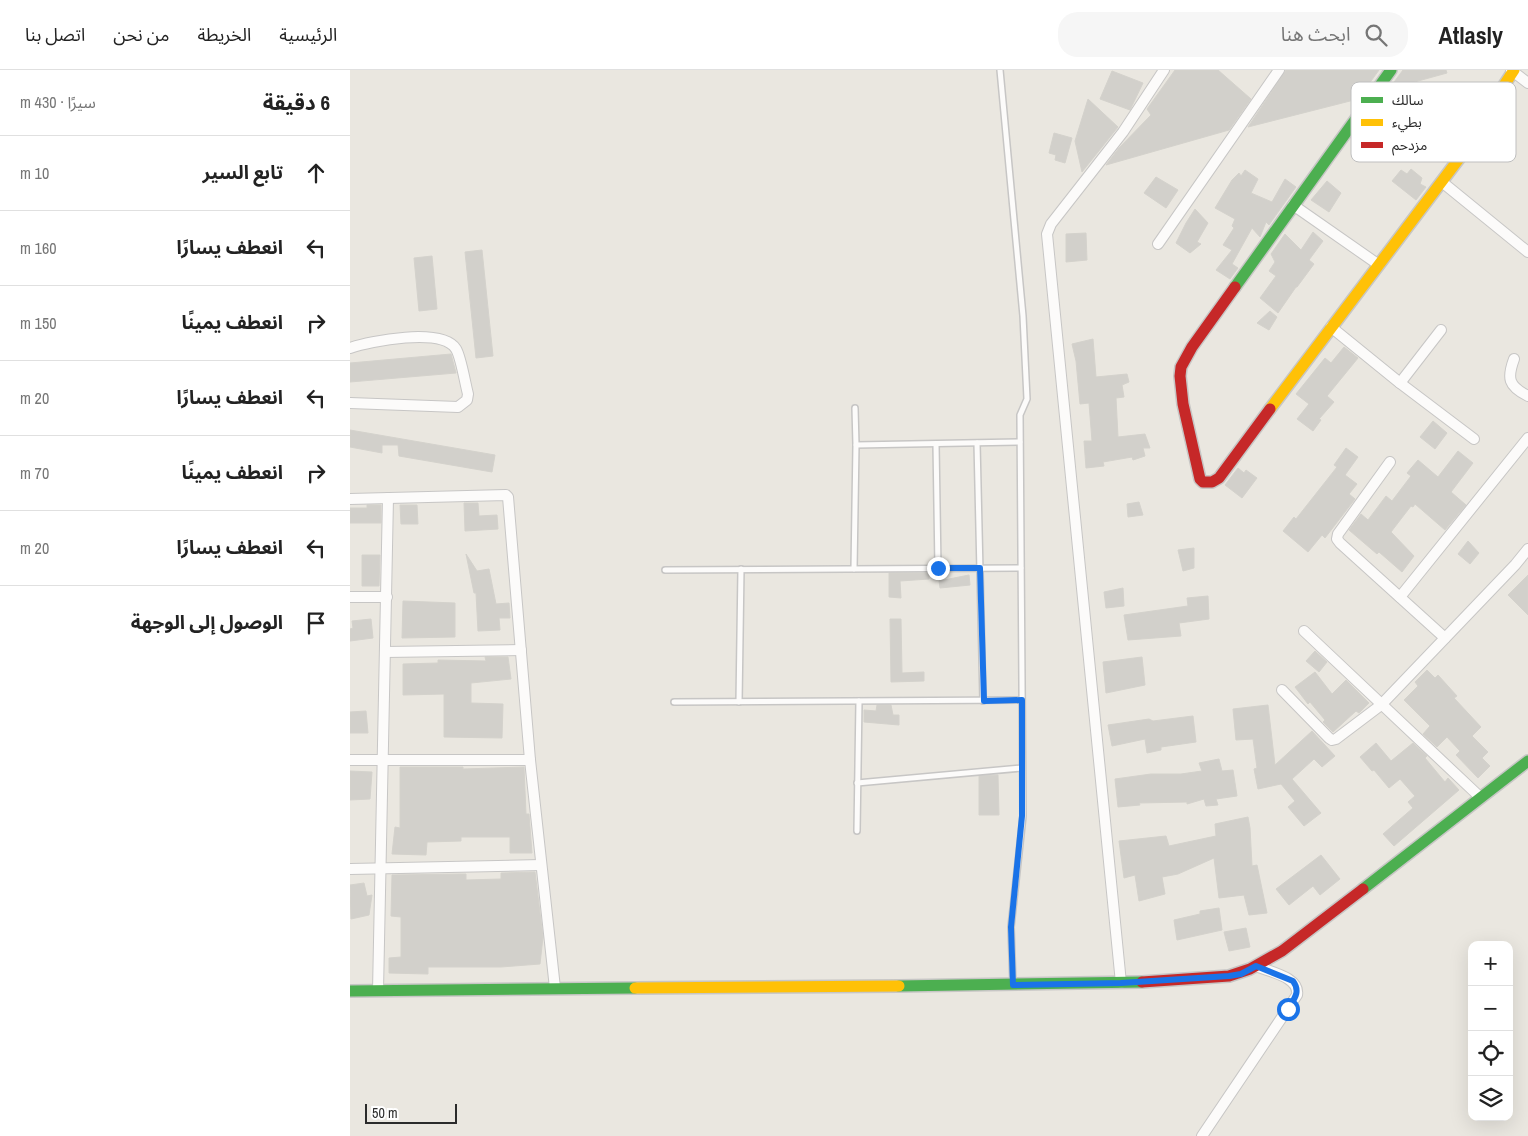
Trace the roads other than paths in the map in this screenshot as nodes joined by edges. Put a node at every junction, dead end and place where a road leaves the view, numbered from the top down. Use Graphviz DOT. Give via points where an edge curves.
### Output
graph roads {
  1 [pos="1000,70"];
  2 [pos="1164,70"];
  3 [pos="1279,70"];
  4 [pos="1390,70"];
  5 [pos="1512,70"];
  6 [pos="1381,82"];
  7 [pos="1505,82"];
  8 [pos="1528,83"];
  9 [pos="1351,124"];
  10 [pos="1457,162"];
  11 [pos="1442,182"];
  12 [pos="1293,205"];
  13 [pos="1158,244"];
  14 [pos="1528,252"];
  15 [pos="1378,265"];
  16 [pos="1331,327"];
  17 [pos="1441,330"];
  18 [pos="350,348"];
  19 [pos="1514,359"];
  20 [pos="1400,384"];
  21 [pos="1528,396"];
  22 [pos="350,403"];
  23 [pos="855,408"];
  24 [pos="1528,438"];
  25 [pos="1474,439"];
  26 [pos="1020,442"];
  27 [pos="977,443"];
  28 [pos="936,444"];
  29 [pos="856,445"];
  30 [pos="1390,462"];
  31 [pos="388,498"];
  32 [pos="350,499"];
  33 [pos="1528,549"];
  34 [pos="938,568"];
  35 [pos="980,568"];
  36 [pos="1021,568"];
  37 [pos="854,569"];
  38 [pos="665,570"];
  39 [pos="741,570"];
  40 [pos="350,597"];
  41 [pos="387,597"];
  42 [pos="1400,597"];
  43 [pos="1304,631"];
  44 [pos="1445,638"];
  45 [pos="521,650"];
  46 [pos="385,652"];
  47 [pos="1282,690"];
  48 [pos="1022,700"];
  49 [pos="859,701"];
  50 [pos="984,701"];
  51 [pos="674,702"];
  52 [pos="739,702"];
  53 [pos="1381,705"];
  54 [pos="350,760"];
  55 [pos="382,760"];
  56 [pos="530,760"];
  57 [pos="1528,761"];
  58 [pos="1022,768"];
  59 [pos="857,783"];
  60 [pos="1480,797"];
  61 [pos="857,831"];
  62 [pos="541,865"];
  63 [pos="380,867"];
  64 [pos="350,868"];
  65 [pos="1256,966"];
  66 [pos="1121,983"];
  67 [pos="1013,985"];
  68 [pos="556,988"];
  69 [pos="350,991"];
  70 [pos="378,991"];
  71 [pos="1202,1136"];
  1 -- 26 [label="lane" via="1024,316 1027,399 1020,415"];
  2 -- 66 [label="street" via="1123,132 1051,224 1047,234"];
  3 -- 13 [label="street"];
  4 -- 6 [label="street"];
  5 -- 7 [label="street"];
  5 -- 8 [label="street"];
  9 -- 12 [label="street"];
  10 -- 11 [label="street"];
  11 -- 14 [label="street"];
  11 -- 15 [label="street"];
  12 -- 15 [label="street"];
  12 -- 16 [label="street" via="1181,368 1180,382 1190,438 1203,482 1219,478"];
  15 -- 16 [label="street"];
  16 -- 20 [label="street"];
  17 -- 20 [label="street"];
  18 -- 22 [label="street" via="400,338 446,342 457,350 468,394 467,400 458,407"];
  19 -- 21 [label="street" via="1508,374 1512,384"];
  20 -- 25 [label="street"];
  23 -- 29 [label="lane"];
  24 -- 42 [label="street"];
  26 -- 27 [label="lane"];
  26 -- 36 [label="lane"];
  27 -- 28 [label="lane"];
  27 -- 35 [label="lane"];
  28 -- 29 [label="lane"];
  28 -- 34 [label="lane"];
  29 -- 37 [label="lane"];
  30 -- 42 [label="street" via="1337,539"];
  31 -- 32 [label="street"];
  31 -- 41 [label="street"];
  31 -- 45 [label="street" via="508,497"];
  33 -- 44 [label="street"];
  34 -- 35 [label="lane"];
  34 -- 37 [label="lane"];
  35 -- 36 [label="lane"];
  35 -- 50 [label="lane"];
  36 -- 48 [label="lane"];
  37 -- 39 [label="lane"];
  38 -- 39 [label="lane"];
  39 -- 52 [label="lane"];
  40 -- 41 [label="street"];
  41 -- 46 [label="street"];
  42 -- 44 [label="street"];
  43 -- 53 [label="street"];
  44 -- 53 [label="street"];
  45 -- 46 [label="street"];
  45 -- 56 [label="street"];
  46 -- 55 [label="street"];
  47 -- 53 [label="street" via="1332,740"];
  48 -- 50 [label="lane"];
  48 -- 58 [label="lane"];
  49 -- 50 [label="lane"];
  49 -- 52 [label="lane"];
  49 -- 59 [label="lane"];
  51 -- 52 [label="lane"];
  53 -- 60 [label="street"];
  54 -- 55 [label="street"];
  55 -- 56 [label="street"];
  55 -- 63 [label="street"];
  56 -- 62 [label="street"];
  57 -- 60 [label="street"];
  58 -- 59 [label="lane"];
  58 -- 67 [label="lane" via="1022,816 1011,927"];
  59 -- 61 [label="lane"];
  60 -- 65 [label="street" via="1282,952"];
  62 -- 63 [label="street"];
  62 -- 68 [label="street"];
  63 -- 64 [label="street"];
  63 -- 70 [label="street"];
  65 -- 66 [label="street" via="1229,976"];
  65 -- 71 [label="street" via="1293,981 1297,995"];
  66 -- 67 [label="street"];
  67 -- 68 [label="street"];
  68 -- 70 [label="street"];
  69 -- 70 [label="street"];
}
